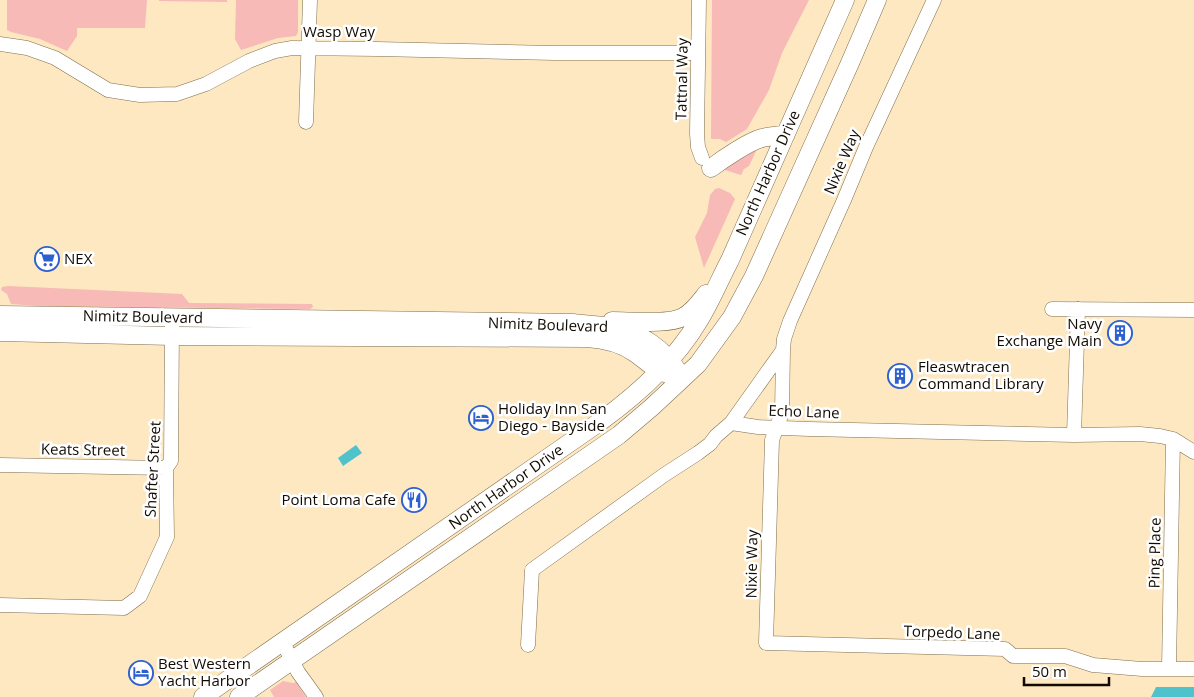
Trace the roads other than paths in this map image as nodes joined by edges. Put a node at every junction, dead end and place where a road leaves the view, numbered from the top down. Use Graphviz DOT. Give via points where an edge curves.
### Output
graph roads {
  1 [pos="310,0"];
  2 [pos="699,0"];
  3 [pos="845,0"];
  4 [pos="877,0"];
  5 [pos="934,0"];
  6 [pos="0,44"];
  7 [pos="308,48"];
  8 [pos="698,52"];
  9 [pos="306,122"];
  10 [pos="786,134"];
  11 [pos="707,163"];
  12 [pos="722,275"];
  13 [pos="1052,309"];
  14 [pos="1078,309"];
  15 [pos="1194,310"];
  16 [pos="0,315"];
  17 [pos="172,318"];
  18 [pos="573,323"];
  19 [pos="0,332"];
  20 [pos="172,336"];
  21 [pos="784,345"];
  22 [pos="664,366"];
  23 [pos="683,378"];
  24 [pos="731,423"];
  25 [pos="777,428"];
  26 [pos="1074,435"];
  27 [pos="1173,439"];
  28 [pos="1194,452"];
  29 [pos="0,465"];
  30 [pos="166,468"];
  31 [pos="0,605"];
  32 [pos="282,642"];
  33 [pos="766,643"];
  34 [pos="528,645"];
  35 [pos="292,660"];
  36 [pos="1169,668"];
  37 [pos="1194,669"];
  38 [pos="202,697"];
  39 [pos="239,697"];
  40 [pos="316,697"];
  1 -- 7 [label="street"];
  2 -- 8 [label="street, Tattnal Way"];
  3 -- 10 [label="main road, North Harbor Drive"];
  4 -- 23 [label="main road, North Harbor Drive" via="754,276 724,330"];
  5 -- 21 [label="street, Nixie Way" via="790,321"];
  6 -- 7 [label="street, Wasp Way" via="27,48 55,58 108,90 140,95 177,94 275,51"];
  7 -- 8 [label="street, Wasp Way"];
  7 -- 9 [label="street"];
  8 -- 11 [label="street, Tattnal Way" via="698,147"];
  10 -- 11 [label="main road" via="762,138 723,159"];
  10 -- 12 [label="main road, North Harbor Drive"];
  12 -- 18 [label="main road" via="694,309 678,319"];
  12 -- 22 [label="main road, North Harbor Drive" via="698,324"];
  13 -- 14 [label="street"];
  14 -- 15 [label="street"];
  14 -- 26 [label="street"];
  16 -- 17 [label="main road, Nimitz Boulevard"];
  17 -- 18 [label="main road, Nimitz Boulevard"];
  17 -- 20 [label="street, Shafter Street"];
  18 -- 22 [label="main road, Nimitz Boulevard" via="615,327 630,332 650,342"];
  19 -- 20 [label="main road, Nimitz Boulevard"];
  20 -- 22 [label="main road, Nimitz Boulevard" via="587,338 613,342"];
  20 -- 30 [label="street, Shafter Street" via="171,461"];
  21 -- 24 [label="street"];
  21 -- 25 [label="street, Nixie Way" via="782,413"];
  22 -- 23 [label="main road, Nimitz Boulevard"];
  22 -- 32 [label="main road, North Harbor Drive" via="602,421"];
  23 -- 35 [label="main road, North Harbor Drive" via="604,446"];
  24 -- 25 [label="street, Echo Lane"];
  24 -- 34 [label="street" via="698,454 532,570"];
  25 -- 26 [label="street, Echo Lane"];
  25 -- 33 [label="street, Nixie Way" via="772,440"];
  26 -- 27 [label="street, Echo Lane" via="1140,434"];
  27 -- 28 [label="street, Echo Lane"];
  27 -- 36 [label="street, Ping Place"];
  29 -- 30 [label="street, Keats Street"];
  30 -- 31 [label="street, Shafter Street" via="167,537 140,596 124,608"];
  32 -- 35 [label="street"];
  32 -- 38 [label="main road, North Harbor Drive"];
  33 -- 36 [label="street, Torpedo Lane" via="1005,649 1013,656 1065,656 1094,665"];
  35 -- 39 [label="main road, North Harbor Drive"];
  35 -- 40 [label="street"];
  36 -- 37 [label="street, Torpedo Lane"];
}
